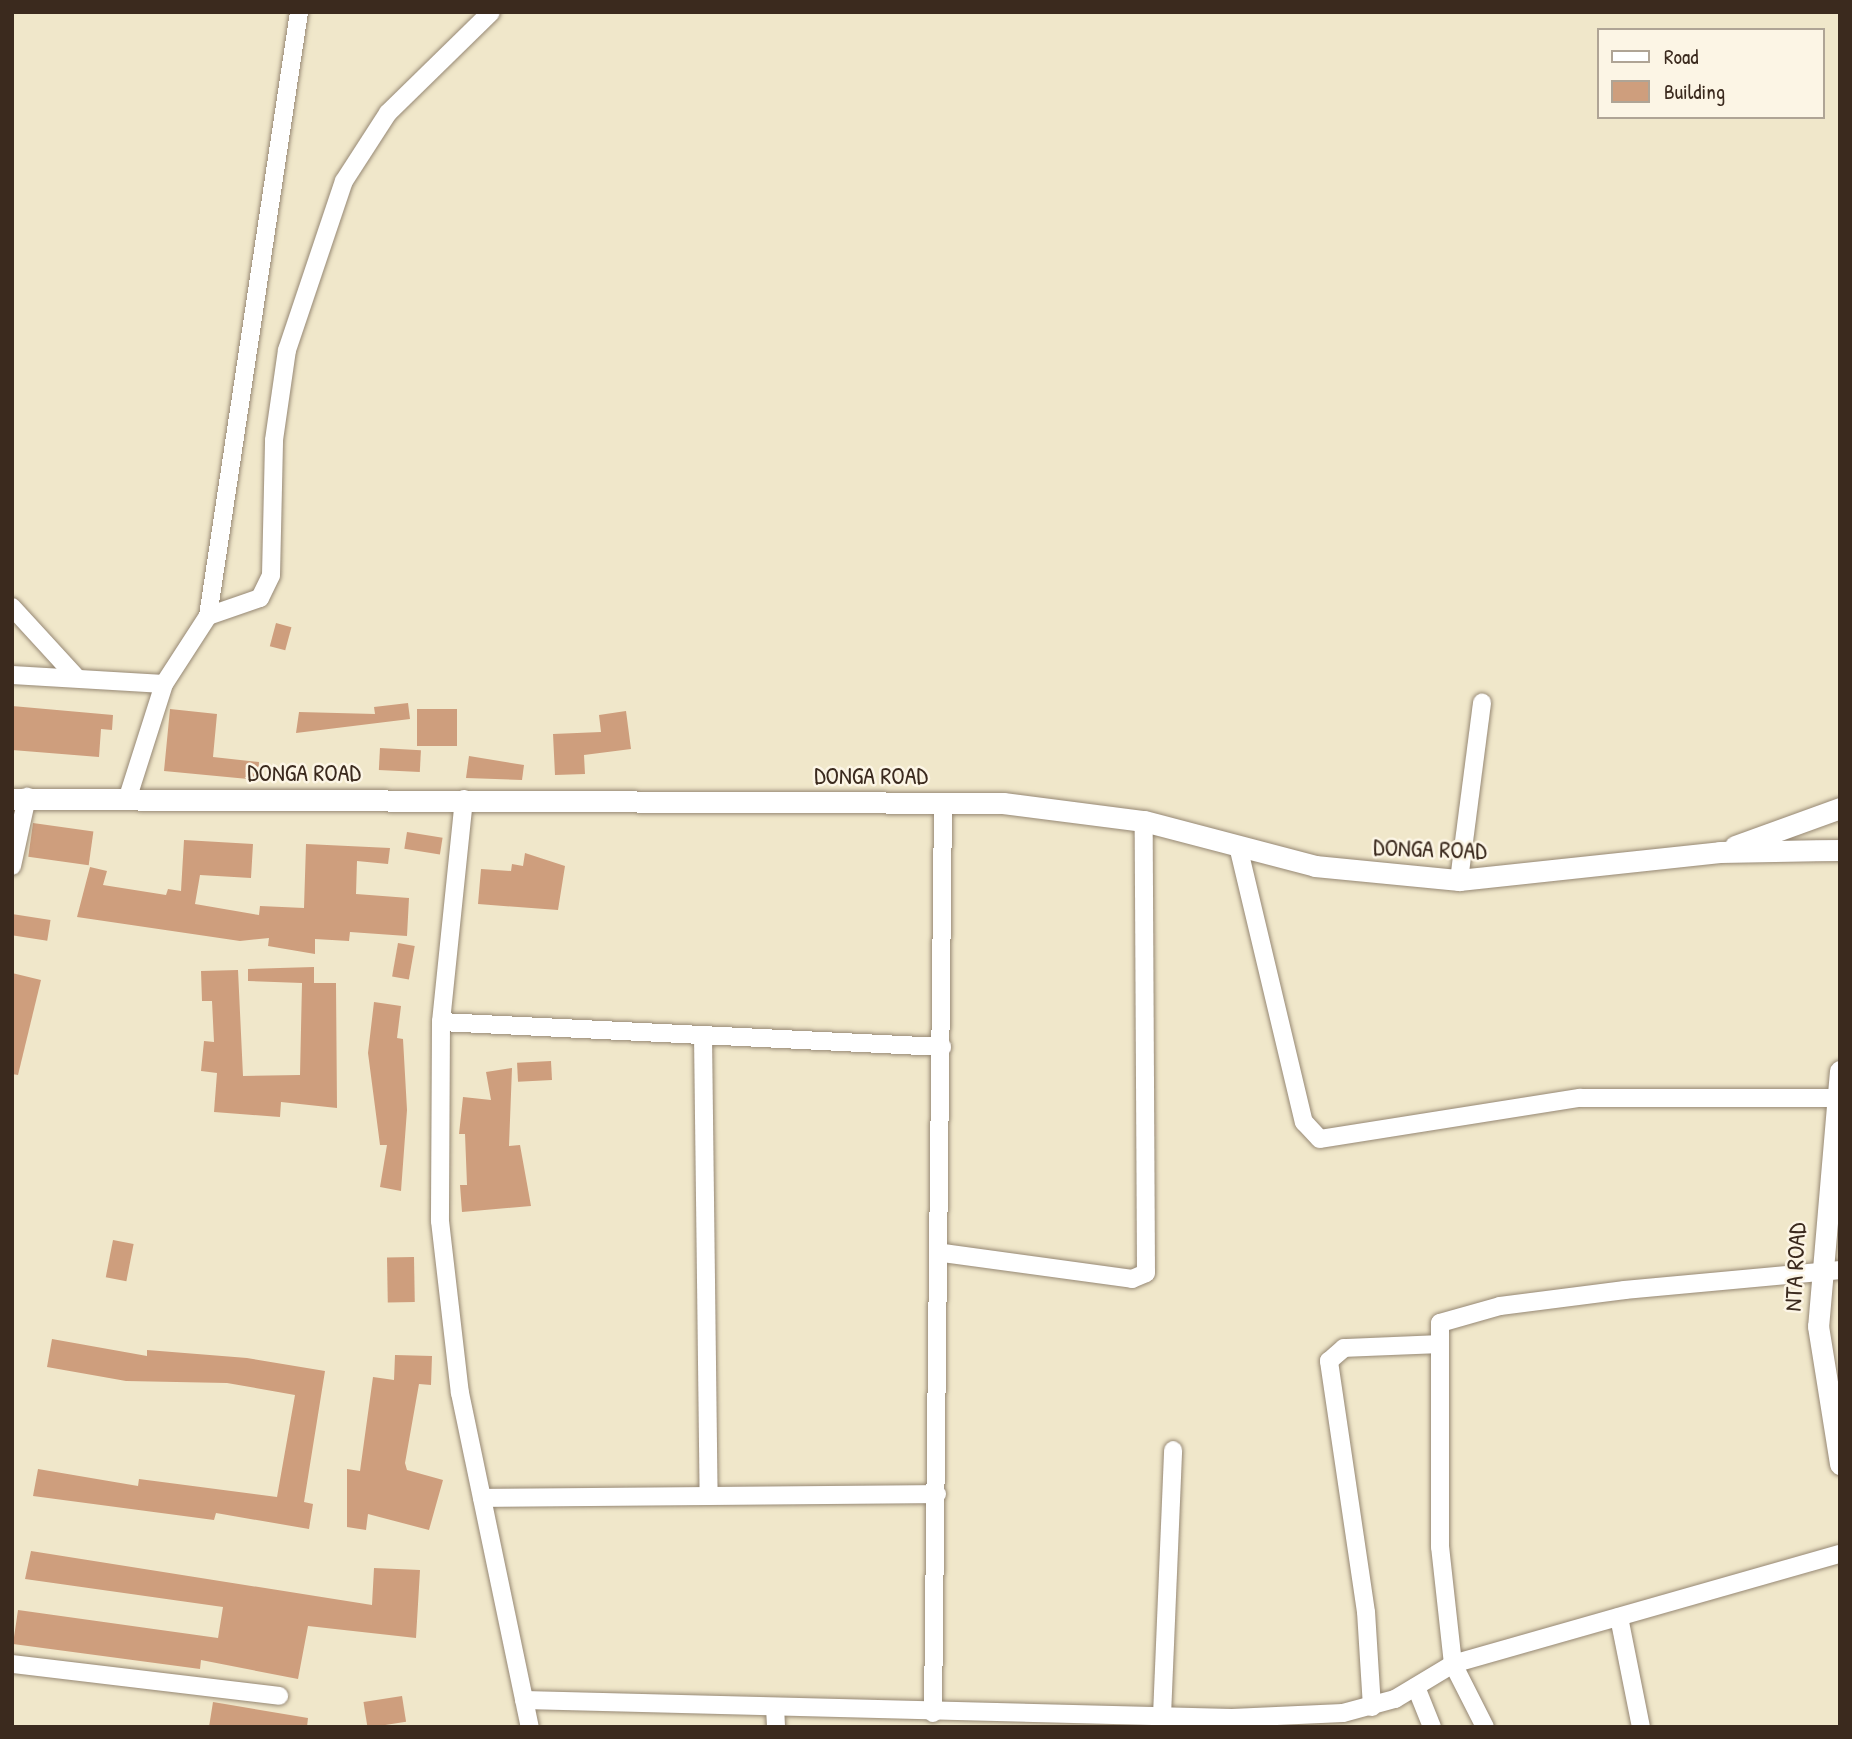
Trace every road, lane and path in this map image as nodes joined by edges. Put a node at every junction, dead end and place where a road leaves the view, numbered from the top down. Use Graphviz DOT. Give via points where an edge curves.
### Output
graph roads {
  1 [pos="299,12"];
  2 [pos="491,12"];
  3 [pos="12,607"];
  4 [pos="208,616"];
  5 [pos="12,675"];
  6 [pos="77,678"];
  7 [pos="164,684"];
  8 [pos="1482,702"];
  9 [pos="20,798"];
  10 [pos="464,799"];
  11 [pos="127,800"];
  12 [pos="943,802"];
  13 [pos="1840,808"];
  14 [pos="1144,821"];
  15 [pos="1238,845"];
  16 [pos="1840,850"];
  17 [pos="1720,852"];
  18 [pos="12,866"];
  19 [pos="1459,880"];
  20 [pos="441,1022"];
  21 [pos="703,1035"];
  22 [pos="942,1047"];
  23 [pos="1840,1072"];
  24 [pos="1836,1098"];
  25 [pos="943,1253"];
  26 [pos="1829,1270"];
  27 [pos="1438,1344"];
  28 [pos="1173,1450"];
  29 [pos="1840,1464"];
  30 [pos="937,1494"];
  31 [pos="709,1496"];
  32 [pos="482,1498"];
  33 [pos="1840,1554"];
  34 [pos="1619,1617"];
  35 [pos="12,1664"];
  36 [pos="1453,1664"];
  37 [pos="1416,1687"];
  38 [pos="279,1696"];
  39 [pos="524,1700"];
  40 [pos="775,1706"];
  41 [pos="1372,1707"];
  42 [pos="933,1713"];
  43 [pos="1162,1716"];
  44 [pos="1344,1720"];
  45 [pos="530,1727"];
  46 [pos="776,1727"];
  47 [pos="1432,1727"];
  48 [pos="1485,1727"];
  49 [pos="1641,1727"];
  1 -- 4 [label="street"];
  2 -- 4 [label="street" via="388,113 344,181 288,349 274,440 271,575 260,598"];
  3 -- 6 [label="street"];
  4 -- 7 [label="street"];
  5 -- 6 [label="street"];
  6 -- 7 [label="street"];
  7 -- 11 [label="street"];
  8 -- 19 [label="street"];
  9 -- 11 [label="street, DONGA ROAD"];
  9 -- 18 [label="street"];
  10 -- 11 [label="street, DONGA ROAD"];
  10 -- 12 [label="street, DONGA ROAD"];
  10 -- 20 [label="street"];
  12 -- 14 [label="street, DONGA ROAD" via="1065,806"];
  12 -- 22 [label="street"];
  13 -- 17 [label="street"];
  14 -- 15 [label="street, DONGA ROAD"];
  14 -- 25 [label="street" via="1146,1273 1132,1279"];
  15 -- 19 [label="street, DONGA ROAD" via="1314,866"];
  15 -- 24 [label="street" via="1297,1098 1309,1134 1320,1139 1580,1098"];
  16 -- 17 [label="street"];
  17 -- 19 [label="street, DONGA ROAD"];
  20 -- 21 [label="street"];
  20 -- 32 [label="street" via="440,1221 460,1393"];
  21 -- 22 [label="street"];
  21 -- 31 [label="street"];
  22 -- 25 [label="street"];
  23 -- 24 [label="street, NTA ROAD"];
  24 -- 26 [label="street, NTA ROAD"];
  25 -- 30 [label="street"];
  26 -- 27 [label="street" via="1450,1316 1440,1323"];
  26 -- 29 [label="street, NTA ROAD" via="1821,1367"];
  27 -- 36 [label="street" via="1440,1547"];
  27 -- 41 [label="street" via="1345,1348 1329,1361 1366,1612"];
  28 -- 43 [label="street"];
  30 -- 31 [label="street"];
  30 -- 42 [label="street"];
  31 -- 32 [label="street"];
  32 -- 39 [label="street"];
  33 -- 34 [label="street"];
  34 -- 36 [label="street"];
  34 -- 49 [label="street"];
  35 -- 38 [label="street"];
  36 -- 37 [label="street"];
  36 -- 48 [label="street"];
  37 -- 41 [label="street"];
  37 -- 47 [label="street"];
  39 -- 40 [label="street"];
  39 -- 45 [label="street"];
  40 -- 42 [label="street"];
  40 -- 46 [label="street"];
  41 -- 44 [label="street"];
  42 -- 43 [label="street"];
  43 -- 44 [label="street"];
}
